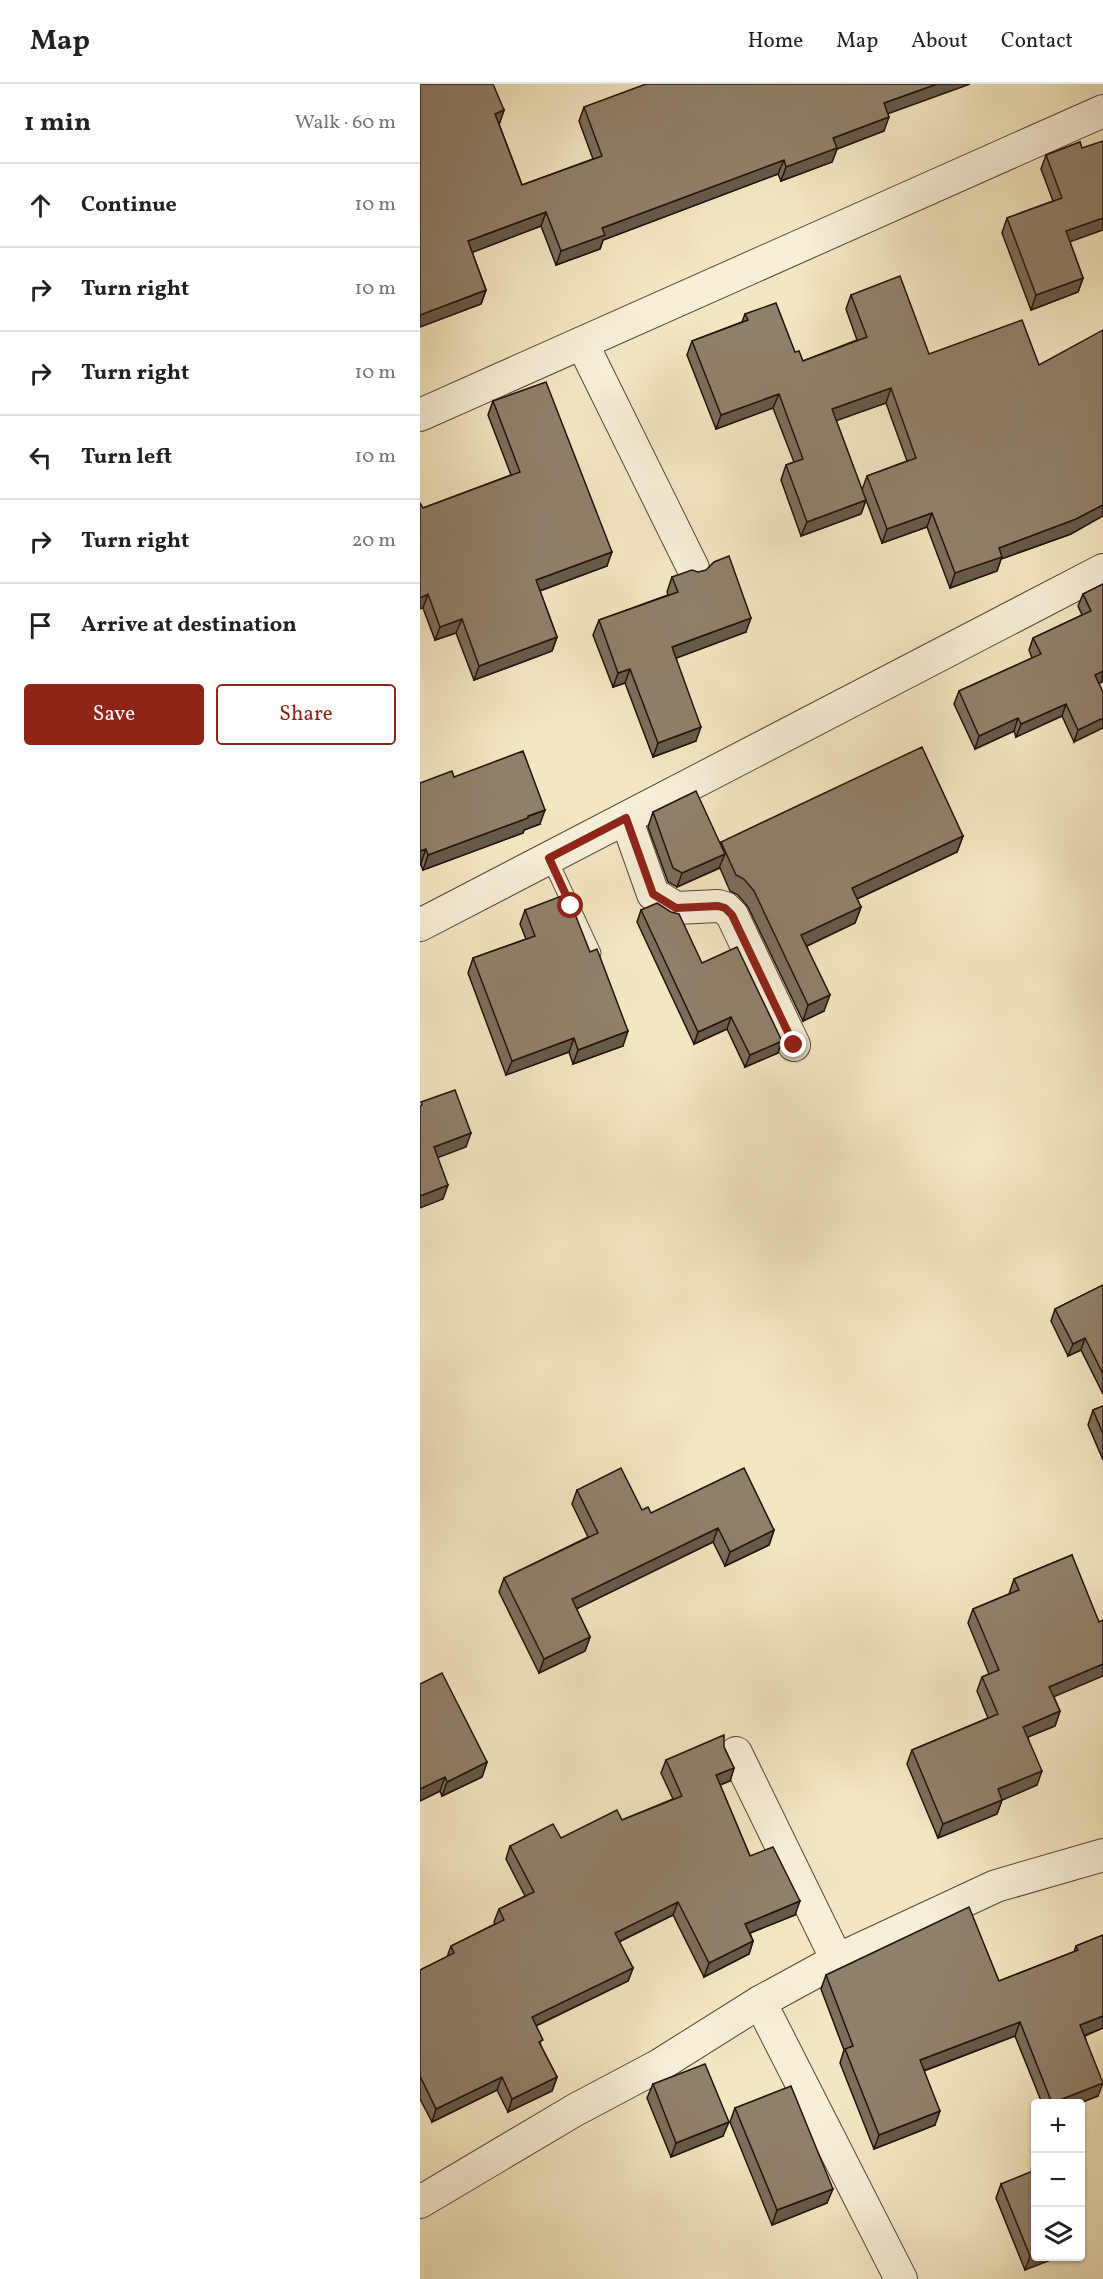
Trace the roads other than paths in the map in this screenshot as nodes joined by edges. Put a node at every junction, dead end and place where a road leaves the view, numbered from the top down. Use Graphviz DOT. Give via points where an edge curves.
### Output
graph roads {
  1 [pos="1103,111"];
  2 [pos="582,344"];
  3 [pos="420,416"];
  4 [pos="693,567"];
  5 [pos="1103,570"];
  6 [pos="626,818"];
  7 [pos="549,858"];
  8 [pos="420,925"];
  9 [pos="593,953"];
  10 [pos="794,1045"];
  11 [pos="736,1753"];
  12 [pos="1103,1855"];
  13 [pos="837,1960"];
  14 [pos="760,2002"];
  15 [pos="420,2202"];
  16 [pos="901,2279"];
  1 -- 2 [label="street"];
  2 -- 3 [label="street"];
  2 -- 4 [label="street"];
  5 -- 6 [label="street"];
  6 -- 7 [label="street"];
  6 -- 10 [label="street" via="653,894 676,908 718,906 732,915"];
  7 -- 8 [label="street"];
  7 -- 9 [label="lane"];
  11 -- 13 [label="street"];
  12 -- 13 [label="street" via="996,1886"];
  13 -- 14 [label="street"];
  14 -- 15 [label="street" via="658,2066"];
  14 -- 16 [label="street"];
}
